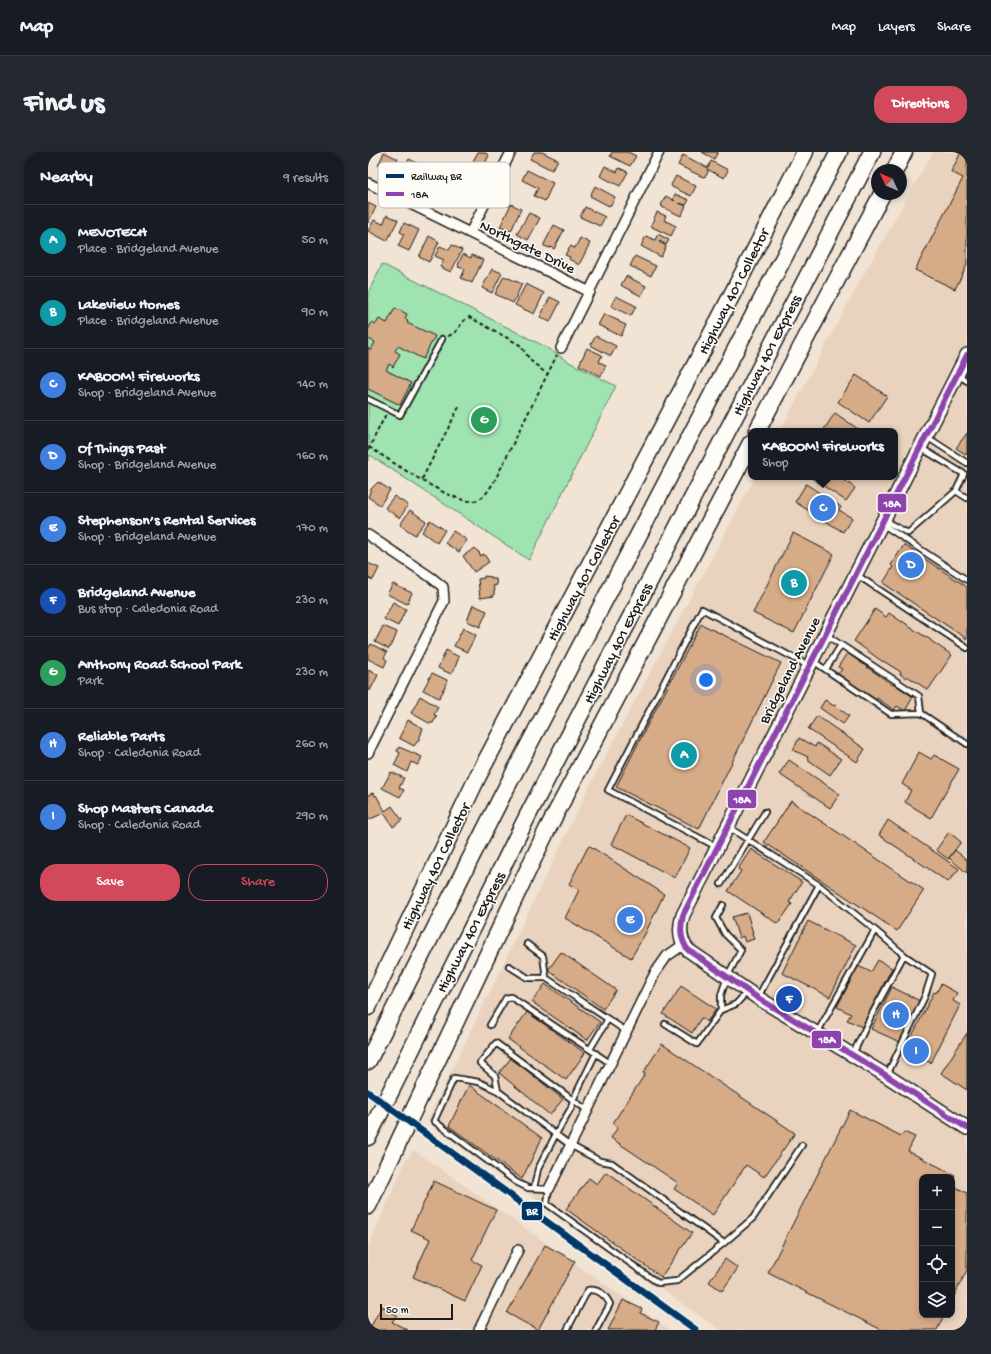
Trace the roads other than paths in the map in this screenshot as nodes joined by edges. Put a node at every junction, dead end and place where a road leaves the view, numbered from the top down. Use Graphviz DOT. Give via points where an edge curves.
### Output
graph roads {
  1 [pos="511,152"];
  2 [pos="659,152"];
  3 [pos="805,152"];
  4 [pos="839,152"];
  5 [pos="872,152"];
  6 [pos="904,152"];
  7 [pos="506,162"];
  8 [pos="898,164"];
  9 [pos="368,183"];
  10 [pos="378,188"];
  11 [pos="879,200"];
  12 [pos="419,208"];
  13 [pos="483,208"];
  14 [pos="470,233"];
  15 [pos="590,292"];
  16 [pos="442,339"];
  17 [pos="561,348"];
  18 [pos="967,355"];
  19 [pos="962,378"];
  20 [pos="368,399"];
  21 [pos="759,428"];
  22 [pos="923,442"];
  23 [pos="748,449"];
  24 [pos="967,463"];
  25 [pos="956,491"];
  26 [pos="967,498"];
  27 [pos="882,522"];
  28 [pos="368,535"];
  29 [pos="856,574"];
  30 [pos="967,580"];
  31 [pos="825,634"];
  32 [pos="841,645"];
  33 [pos="967,648"];
  34 [pos="810,663"];
  35 [pos="826,670"];
  36 [pos="921,713"];
  37 [pos="967,744"];
  38 [pos="368,753"];
  39 [pos="765,812"];
  40 [pos="728,827"];
  41 [pos="748,840"];
  42 [pos="718,848"];
  43 [pos="721,884"];
  44 [pos="819,885"];
  45 [pos="723,905"];
  46 [pos="875,930"];
  47 [pos="527,944"];
  48 [pos="683,945"];
  49 [pos="904,955"];
  50 [pos="509,966"];
  51 [pos="727,977"];
  52 [pos="546,978"];
  53 [pos="753,995"];
  54 [pos="368,1007"];
  55 [pos="721,1010"];
  56 [pos="608,1019"];
  57 [pos="665,1024"];
  58 [pos="490,1025"];
  59 [pos="626,1030"];
  60 [pos="816,1034"];
  61 [pos="590,1049"];
  62 [pos="596,1053"];
  63 [pos="853,1056"];
  64 [pos="369,1059"];
  65 [pos="610,1063"];
  66 [pos="887,1076"];
  67 [pos="498,1091"];
  68 [pos="573,1100"];
  69 [pos="587,1110"];
  70 [pos="967,1128"];
  71 [pos="370,1132"];
  72 [pos="556,1134"];
  73 [pos="570,1145"];
  74 [pos="802,1145"];
  75 [pos="534,1188"];
  76 [pos="549,1189"];
  77 [pos="368,1206"];
  78 [pos="724,1243"];
  79 [pos="518,1250"];
  80 [pos="479,1330"];
  81 [pos="567,1330"];
  82 [pos="596,1330"];
  1 -- 7 [label="street"];
  2 -- 15 [label="street"];
  3 -- 54 [label="highway, Highway 401 Collector" via="478,776"];
  4 -- 64 [label="highway, Highway 401 Express" via="502,796"];
  5 -- 71 [label="highway, Highway 401 Express" via="528,815"];
  6 -- 8 [label="highway"];
  9 -- 10 [label="street, Northgate Drive"];
  11 -- 21 [label="highway"];
  12 -- 14 [label="street, Northgate Drive"];
  13 -- 14 [label="street"];
  14 -- 15 [label="street, Northgate Drive"];
  15 -- 17 [label="street"];
  16 -- 20 [label="lane" via="400,415"];
  18 -- 19 [label="street, Bridgeland Avenue"];
  19 -- 22 [label="street, Bridgeland Avenue"];
  22 -- 24 [label="lane"];
  22 -- 25 [label="lane" via="964,474"];
  22 -- 27 [label="street, Bridgeland Avenue"];
  23 -- 77 [label="highway" via="547,830"];
  25 -- 26 [label="lane"];
  25 -- 27 [label="lane" via="908,533"];
  27 -- 29 [label="street, Bridgeland Avenue"];
  27 -- 30 [label="lane"];
  28 -- 38 [label="street" via="443,587 444,601"];
  29 -- 31 [label="street, Bridgeland Avenue"];
  29 -- 33 [label="lane"];
  31 -- 32 [label="lane"];
  31 -- 34 [label="street, Bridgeland Avenue"];
  32 -- 35 [label="lane"];
  32 -- 36 [label="lane" via="918,696"];
  34 -- 35 [label="lane"];
  34 -- 40 [label="street, Bridgeland Avenue"];
  34 -- 42 [label="lane" via="702,609 608,790"];
  35 -- 36 [label="lane" via="890,714"];
  36 -- 37 [label="lane"];
  39 -- 41 [label="lane"];
  40 -- 41 [label="lane"];
  40 -- 42 [label="street, Bridgeland Avenue"];
  41 -- 43 [label="lane"];
  41 -- 44 [label="lane"];
  42 -- 48 [label="street, Bridgeland Avenue" via="683,915 680,934"];
  44 -- 46 [label="lane"];
  44 -- 53 [label="lane"];
  45 -- 51 [label="lane" via="716,918 725,934 741,950"];
  46 -- 49 [label="lane"];
  46 -- 60 [label="lane"];
  47 -- 52 [label="lane" via="543,956"];
  48 -- 51 [label="street"];
  48 -- 59 [label="street" via="661,963"];
  49 -- 63 [label="lane"];
  49 -- 66 [label="lane" via="932,974 925,996"];
  50 -- 52 [label="lane" via="528,978"];
  51 -- 53 [label="street"];
  51 -- 55 [label="lane" via="721,995"];
  52 -- 56 [label="lane"];
  53 -- 55 [label="lane"];
  53 -- 60 [label="street"];
  55 -- 57 [label="lane" via="697,1044"];
  56 -- 59 [label="lane"];
  56 -- 61 [label="lane"];
  58 -- 61 [label="lane" via="506,998 511,997"];
  59 -- 65 [label="street"];
  60 -- 63 [label="street"];
  61 -- 62 [label="lane"];
  62 -- 65 [label="lane"];
  62 -- 68 [label="lane"];
  63 -- 66 [label="street"];
  65 -- 69 [label="street"];
  66 -- 70 [label="street"];
  67 -- 68 [label="lane" via="495,1076 480,1063 496,1043"];
  67 -- 72 [label="lane"];
  67 -- 75 [label="lane" via="479,1082 454,1078 434,1121 516,1182"];
  68 -- 69 [label="lane"];
  68 -- 72 [label="lane"];
  69 -- 73 [label="street"];
  72 -- 73 [label="lane"];
  72 -- 75 [label="lane" via="538,1169"];
  73 -- 76 [label="street"];
  73 -- 78 [label="lane" via="600,1161 612,1163"];
  74 -- 78 [label="lane" via="753,1218"];
  75 -- 76 [label="lane"];
  76 -- 78 [label="lane" via="547,1204 658,1283 677,1281"];
  79 -- 80 [label="street"];
  81 -- 82 [label="lane" via="588,1290 594,1289 606,1296 610,1304"];
}
